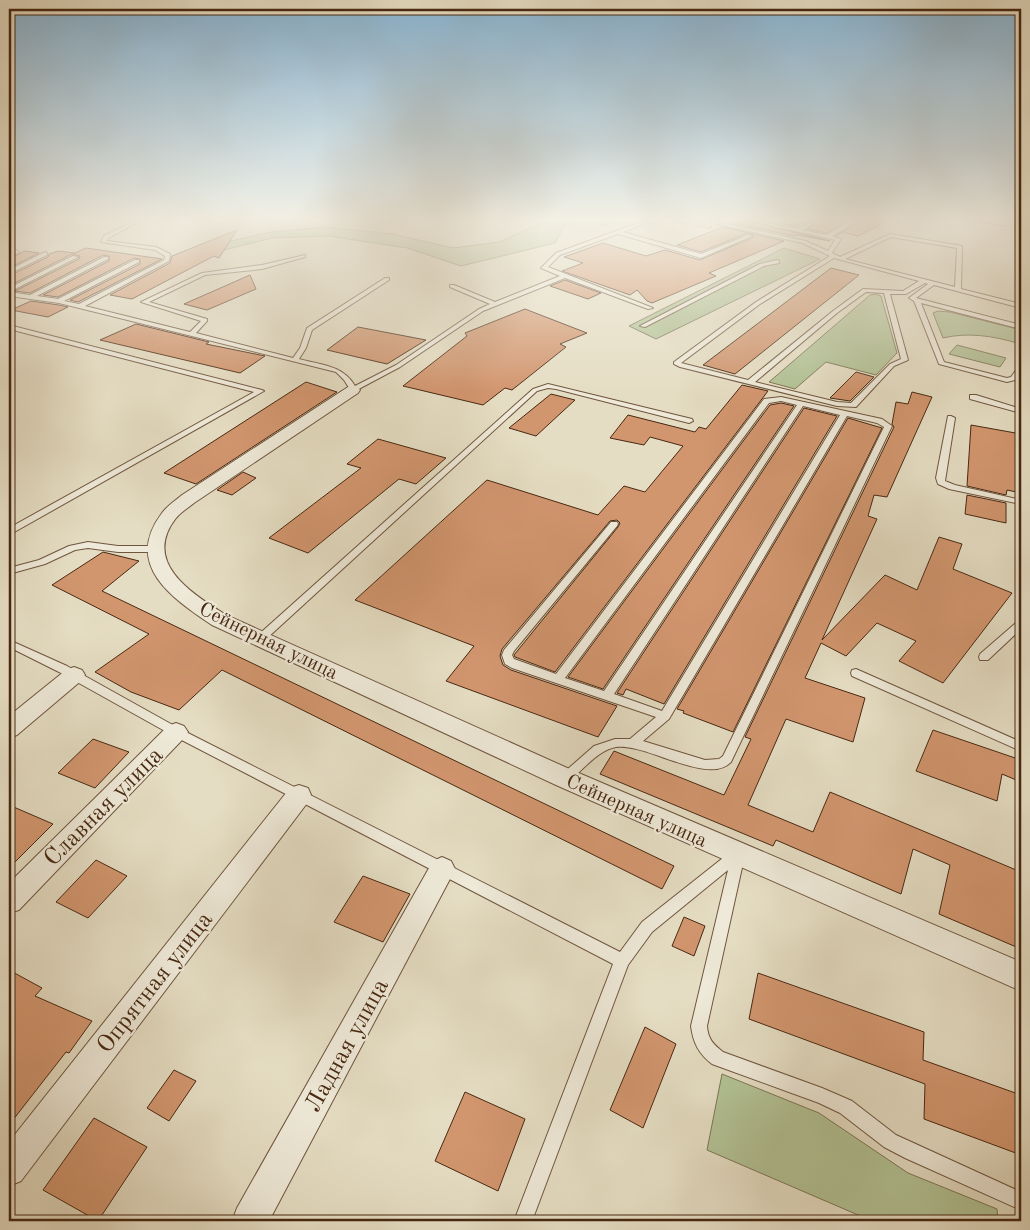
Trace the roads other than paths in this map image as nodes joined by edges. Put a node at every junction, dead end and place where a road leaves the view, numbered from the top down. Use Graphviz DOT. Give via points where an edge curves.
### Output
graph roads {
  1 [pos="35,277"];
  2 [pos="68,277"];
  3 [pos="106,277"];
  4 [pos="136,277"];
  5 [pos="197,277"];
  6 [pos="560,277"];
  7 [pos="568,277"];
  8 [pos="738,277"];
  9 [pos="800,277"];
  10 [pos="911,277"];
  11 [pos="959,277"];
  12 [pos="387,279"];
  13 [pos="924,281"];
  14 [pos="933,283"];
  15 [pos="452,286"];
  16 [pos="9,290"];
  17 [pos="958,290"];
  18 [pos="887,293"];
  19 [pos="9,294"];
  20 [pos="31,296"];
  21 [pos="917,300"];
  22 [pos="59,301"];
  23 [pos="494,304"];
  24 [pos="80,306"];
  25 [pos="1021,306"];
  26 [pos="650,308"];
  27 [pos="643,326"];
  28 [pos="9,327"];
  29 [pos="1021,327"];
  30 [pos="191,335"];
  31 [pos="295,360"];
  32 [pos="1021,367"];
  33 [pos="750,382"];
  34 [pos="353,390"];
  35 [pos="845,395"];
  36 [pos="973,397"];
  37 [pos="801,404"];
  38 [pos="837,404"];
  39 [pos="1021,411"];
  40 [pos="845,413"];
  41 [pos="951,418"];
  42 [pos="689,421"];
  43 [pos="1021,502"];
  44 [pos="614,524"];
  45 [pos="9,532"];
  46 [pos="156,549"];
  47 [pos="9,571"];
  48 [pos="1021,624"];
  49 [pos="261,638"];
  50 [pos="9,643"];
  51 [pos="984,657"];
  52 [pos="856,673"];
  53 [pos="74,675"];
  54 [pos="558,679"];
  55 [pos="607,696"];
  56 [pos="665,716"];
  57 [pos="9,729"];
  58 [pos="176,732"];
  59 [pos="633,743"];
  60 [pos="1021,747"];
  61 [pos="565,778"];
  62 [pos="299,795"];
  63 [pos="738,854"];
  64 [pos="442,869"];
  65 [pos="9,901"];
  66 [pos="622,961"];
  67 [pos="1021,977"];
  68 [pos="9,1169"];
  69 [pos="1021,1201"];
  70 [pos="250,1221"];
  71 [pos="523,1221"];
  1 -- 16 [label="lane"];
  2 -- 20 [label="lane"];
  3 -- 22 [label="lane"];
  4 -- 24 [label="lane"];
  5 -- 30 [label="lane" via="144,302 205,320"];
  6 -- 23 [label="lane"];
  7 -- 26 [label="lane"];
  8 -- 27 [label="lane"];
  9 -- 33 [label="lane" via="758,303 676,363"];
  10 -- 13 [label="lane"];
  11 -- 17 [label="lane"];
  12 -- 31 [label="lane" via="309,329"];
  13 -- 14 [label="lane"];
  13 -- 18 [label="lane" via="904,293"];
  14 -- 17 [label="lane"];
  14 -- 21 [label="lane" via="912,298"];
  15 -- 23 [label="lane"];
  17 -- 25 [label="lane"];
  18 -- 33 [label="lane" via="865,290"];
  18 -- 38 [label="lane" via="906,360 892,365 856,404"];
  19 -- 20 [label="lane"];
  20 -- 22 [label="lane"];
  21 -- 29 [label="lane"];
  21 -- 32 [label="lane" via="941,363 1007,380 1013,379"];
  22 -- 24 [label="lane"];
  23 -- 34 [label="lane" via="464,320 398,366"];
  24 -- 30 [label="lane"];
  28 -- 45 [label="lane" via="260,391"];
  30 -- 31 [label="lane"];
  31 -- 34 [label="lane" via="338,371"];
  33 -- 38 [label="lane"];
  34 -- 46 [label="street" via="188,499 169,516 156,540"];
  35 -- 38 [label="lane"];
  36 -- 39 [label="lane"];
  37 -- 40 [label="lane"];
  37 -- 54 [label="lane" via="775,398 767,401"];
  37 -- 55 [label="lane"];
  40 -- 56 [label="lane"];
  40 -- 59 [label="lane" via="879,421 889,429 727,759 722,764 706,765"];
  41 -- 43 [label="lane" via="941,482"];
  42 -- 49 [label="lane" via="556,387 535,390"];
  44 -- 54 [label="lane" via="507,655 509,661 516,665"];
  46 -- 47 [label="lane" via="88,545"];
  46 -- 49 [label="street, Сейнерная улица" via="156,561 171,584 187,599 219,620"];
  48 -- 51 [label="lane"];
  49 -- 61 [label="street, Сейнерная улица"];
  50 -- 53 [label="lane"];
  52 -- 60 [label="lane"];
  53 -- 57 [label="street"];
  53 -- 58 [label="lane"];
  54 -- 55 [label="lane"];
  55 -- 56 [label="lane"];
  56 -- 59 [label="lane"];
  58 -- 62 [label="lane"];
  58 -- 65 [label="street, Славная улица"];
  59 -- 61 [label="lane" via="614,743 598,749"];
  61 -- 63 [label="street, Сейнерная улица"];
  62 -- 64 [label="lane"];
  62 -- 68 [label="street, Опрятная улица"];
  63 -- 66 [label="lane" via="646,927"];
  63 -- 67 [label="street, Сейнерная улица"];
  63 -- 69 [label="lane" via="699,1026 700,1039 707,1051 838,1103 890,1141"];
  64 -- 66 [label="lane"];
  64 -- 70 [label="street, Ладная улица"];
  66 -- 71 [label="lane"];
}
